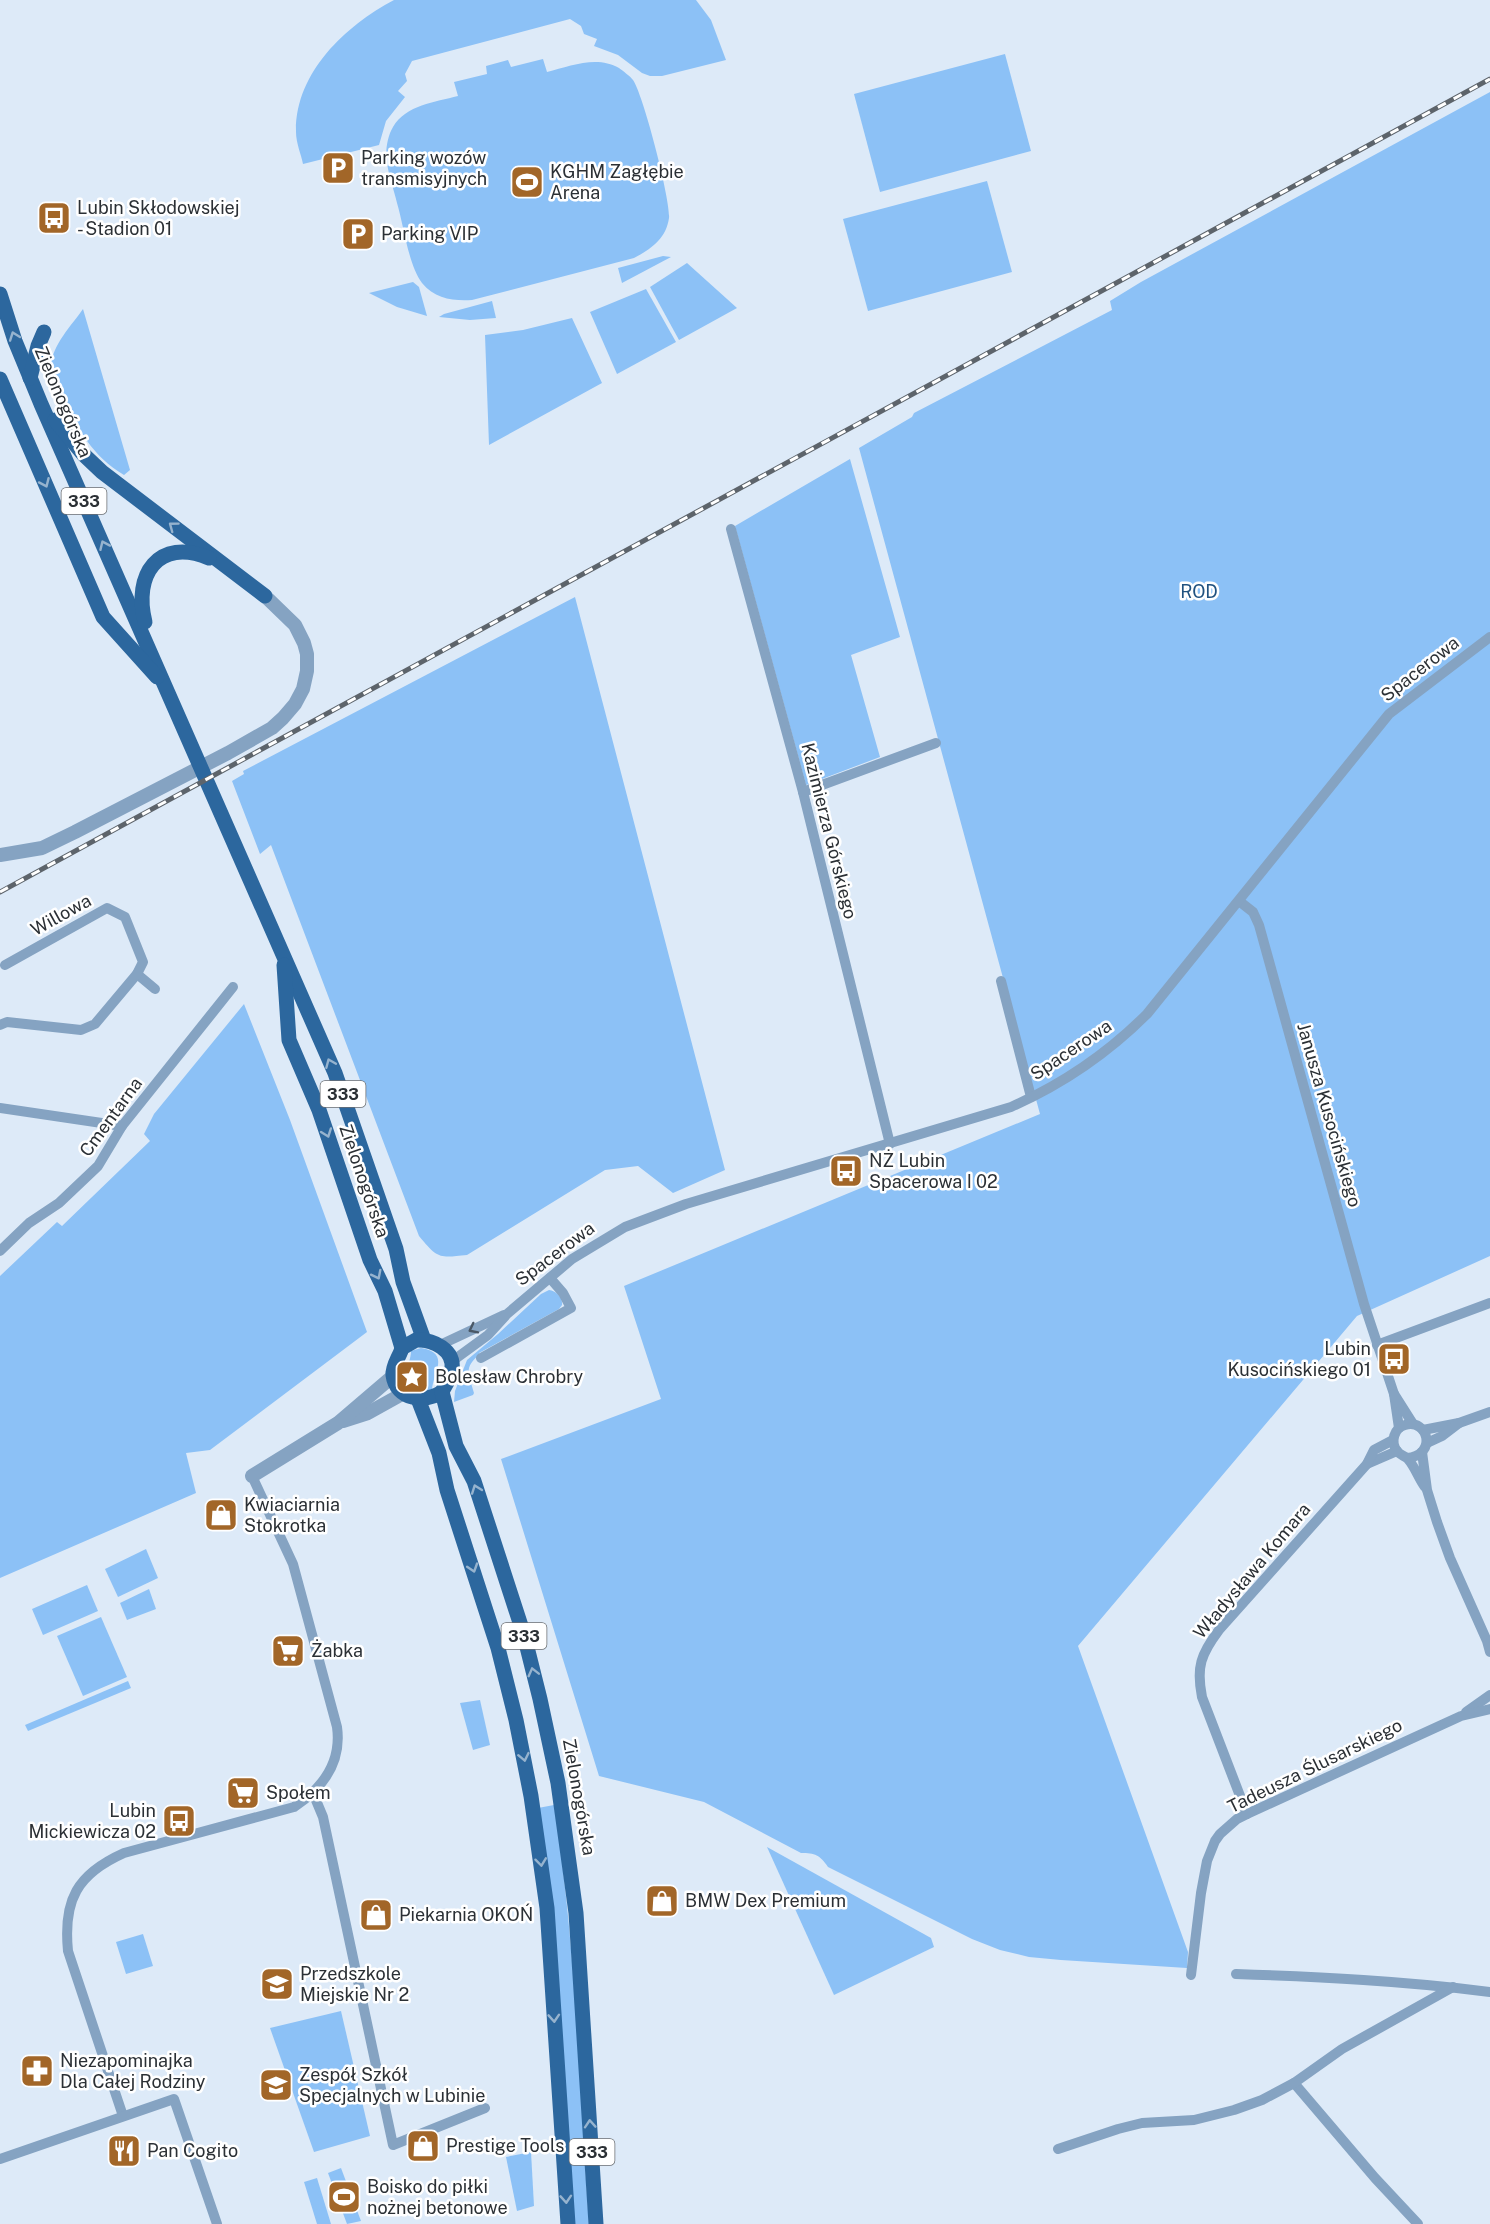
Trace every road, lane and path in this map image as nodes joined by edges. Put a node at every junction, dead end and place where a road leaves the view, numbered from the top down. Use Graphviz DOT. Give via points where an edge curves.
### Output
graph roads {
  1 [pos="0,294"];
  2 [pos="44,332"];
  3 [pos="30,378"];
  4 [pos="0,379"];
  5 [pos="41,404"];
  6 [pos="0,415"];
  7 [pos="21,430"];
  8 [pos="731,529"];
  9 [pos="219,562"];
  10 [pos="265,596"];
  11 [pos="1490,637"];
  12 [pos="154,660"];
  13 [pos="167,688"];
  14 [pos="936,743"];
  15 [pos="803,792"];
  16 [pos="0,855"];
  17 [pos="1239,901"];
  18 [pos="283,956"];
  19 [pos="5,965"];
  20 [pos="137,974"];
  21 [pos="1001,981"];
  22 [pos="233,987"];
  23 [pos="155,989"];
  24 [pos="0,1025"];
  25 [pos="1031,1097"];
  26 [pos="0,1107"];
  27 [pos="122,1126"];
  28 [pos="890,1144"];
  29 [pos="0,1251"];
  30 [pos="550,1278"];
  31 [pos="1490,1303"];
  32 [pos="507,1314"];
  33 [pos="424,1340"];
  34 [pos="1377,1345"];
  35 [pos="440,1346"];
  36 [pos="402,1348"];
  37 [pos="481,1358"];
  38 [pos="451,1362"];
  39 [pos="393,1376"];
  40 [pos="442,1392"];
  41 [pos="404,1393"];
  42 [pos="1394,1394"];
  43 [pos="418,1400"];
  44 [pos="1490,1412"];
  45 [pos="338,1423"];
  46 [pos="1459,1423"];
  47 [pos="1418,1427"];
  48 [pos="1399,1428"];
  49 [pos="1393,1440"];
  50 [pos="1425,1448"];
  51 [pos="1397,1451"];
  52 [pos="1407,1458"];
  53 [pos="1367,1464"];
  54 [pos="252,1476"];
  55 [pos="1427,1490"];
  56 [pos="1489,1646"];
  57 [pos="1490,1695"];
  58 [pos="1490,1709"];
  59 [pos="1461,1716"];
  60 [pos="313,1793"];
  61 [pos="1247,1814"];
  62 [pos="1236,1974"];
  63 [pos="1191,1975"];
  64 [pos="1453,1987"];
  65 [pos="1490,1992"];
  66 [pos="1294,2083"];
  67 [pos="485,2108"];
  68 [pos="123,2115"];
  69 [pos="1058,2149"];
  70 [pos="0,2159"];
  71 [pos="218,2224"];
  72 [pos="568,2224"];
  73 [pos="596,2224"];
  74 [pos="1418,2224"];
  3 -- 1 [label="main road, Zielonogórska / 333, one-way"];
  2 -- 3 [label="main road"];
  3 -- 5 [label="main road, Zielonogórska / 333"];
  4 -- 7 [label="main road, Zielonogórska / 333"];
  9 -- 5 [label="main road, one-way" via="100,471"];
  12 -- 5 [label="main road, Zielonogórska / 333, one-way"];
  6 -- 7 [label="main road"];
  7 -- 13 [label="main road, Zielonogórska / 333, one-way" via="103,617"];
  8 -- 15 [label="street, Kazimierza Górskiego"];
  9 -- 10 [label="main road"];
  9 -- 12 [label="main road" via="194,553 176,552 158,559 148,571 142,586 141,607"];
  10 -- 16 [label="street" via="295,625 307,654 303,689 282,720 228,753 42,848"];
  11 -- 17 [label="street, Spacerowa" via="1389,714"];
  12 -- 13 [label="main road, Zielonogórska / 333"];
  13 -- 18 [label="main road, Zielonogórska / 333"];
  14 -- 15 [label="street"];
  15 -- 28 [label="street, Kazimierza Górskiego"];
  17 -- 25 [label="street, Spacerowa" via="1128,1034 1062,1082"];
  17 -- 34 [label="street, Janusza Kusocińskiego" via="1253,912 1259,925"];
  33 -- 18 [label="main road, Zielonogórska / 333, one-way" via="348,1109"];
  18 -- 36 [label="main road, Zielonogórska / 333, one-way" via="288,1040 322,1119 370,1260 386,1291"];
  19 -- 20 [label="street, Willowa" via="107,908 126,917 143,962"];
  20 -- 23 [label="street"];
  20 -- 24 [label="street" via="95,1024 81,1030 7,1022"];
  21 -- 25 [label="street"];
  22 -- 27 [label="street, Cmentarna"];
  25 -- 28 [label="street, Spacerowa" via="980,1118"];
  26 -- 27 [label="street"];
  27 -- 29 [label="street, Cmentarna" via="98,1166"];
  28 -- 30 [label="street, Spacerowa" via="647,1217 591,1246"];
  30 -- 32 [label="street, Spacerowa"];
  30 -- 37 [label="street" via="571,1308"];
  31 -- 34 [label="street"];
  32 -- 35 [label="street, Spacerowa, one-way"];
  32 -- 38 [label="street, Spacerowa" via="488,1335"];
  33 -- 35 [label="main road"];
  33 -- 36 [label="main road"];
  34 -- 42 [label="street, Janusza Kusocińskiego"];
  35 -- 38 [label="main road"];
  36 -- 39 [label="main road"];
  38 -- 40 [label="main road" via="451,1374"];
  39 -- 41 [label="main road"];
  39 -- 45 [label="street"];
  40 -- 43 [label="main road"];
  73 -- 40 [label="main road, Zielonogórska / 333, one-way" via="575,1904 558,1783 524,1635 474,1481 456,1446"];
  41 -- 43 [label="main road"];
  41 -- 45 [label="street" via="368,1413"];
  42 -- 47 [label="street"];
  42 -- 48 [label="street"];
  43 -- 72 [label="main road, 333, one-way" via="439,1453 447,1490 498,1648 531,1796 548,1916"];
  44 -- 46 [label="street"];
  45 -- 54 [label="street"];
  46 -- 47 [label="street"];
  46 -- 50 [label="street"];
  47 -- 48 [label="street" via="1406,1424"];
  47 -- 50 [label="street" via="1426,1436"];
  48 -- 49 [label="street"];
  49 -- 51 [label="street"];
  49 -- 53 [label="street, Władysława Komara" via="1374,1450"];
  50 -- 52 [label="street" via="1415,1457"];
  50 -- 55 [label="street"];
  51 -- 52 [label="street"];
  51 -- 53 [label="street"];
  52 -- 55 [label="street"];
  53 -- 61 [label="street, Władysława Komara" via="1219,1630 1202,1658 1202,1697"];
  54 -- 60 [label="street" via="293,1564 337,1727 334,1764"];
  55 -- 56 [label="street" via="1450,1558"];
  57 -- 59 [label="street, Tadeusza Ślusarskiego"];
  58 -- 59 [label="street, Tadeusza Ślusarskiego"];
  59 -- 61 [label="street, Tadeusza Ślusarskiego"];
  60 -- 67 [label="street" via="323,1817 393,2145"];
  60 -- 68 [label="street" via="294,1807 124,1853 83,1880 71,1901 65,1927 68,1951"];
  61 -- 63 [label="street, Tadeusza Ślusarskiego" via="1220,1834 1207,1861"];
  62 -- 64 [label="street"];
  64 -- 65 [label="street"];
  64 -- 66 [label="street" via="1342,2049"];
  66 -- 69 [label="street" via="1234,2110 1194,2120 1142,2123"];
  66 -- 74 [label="street"];
  68 -- 70 [label="street"];
  68 -- 71 [label="street" via="174,2099"];
}
